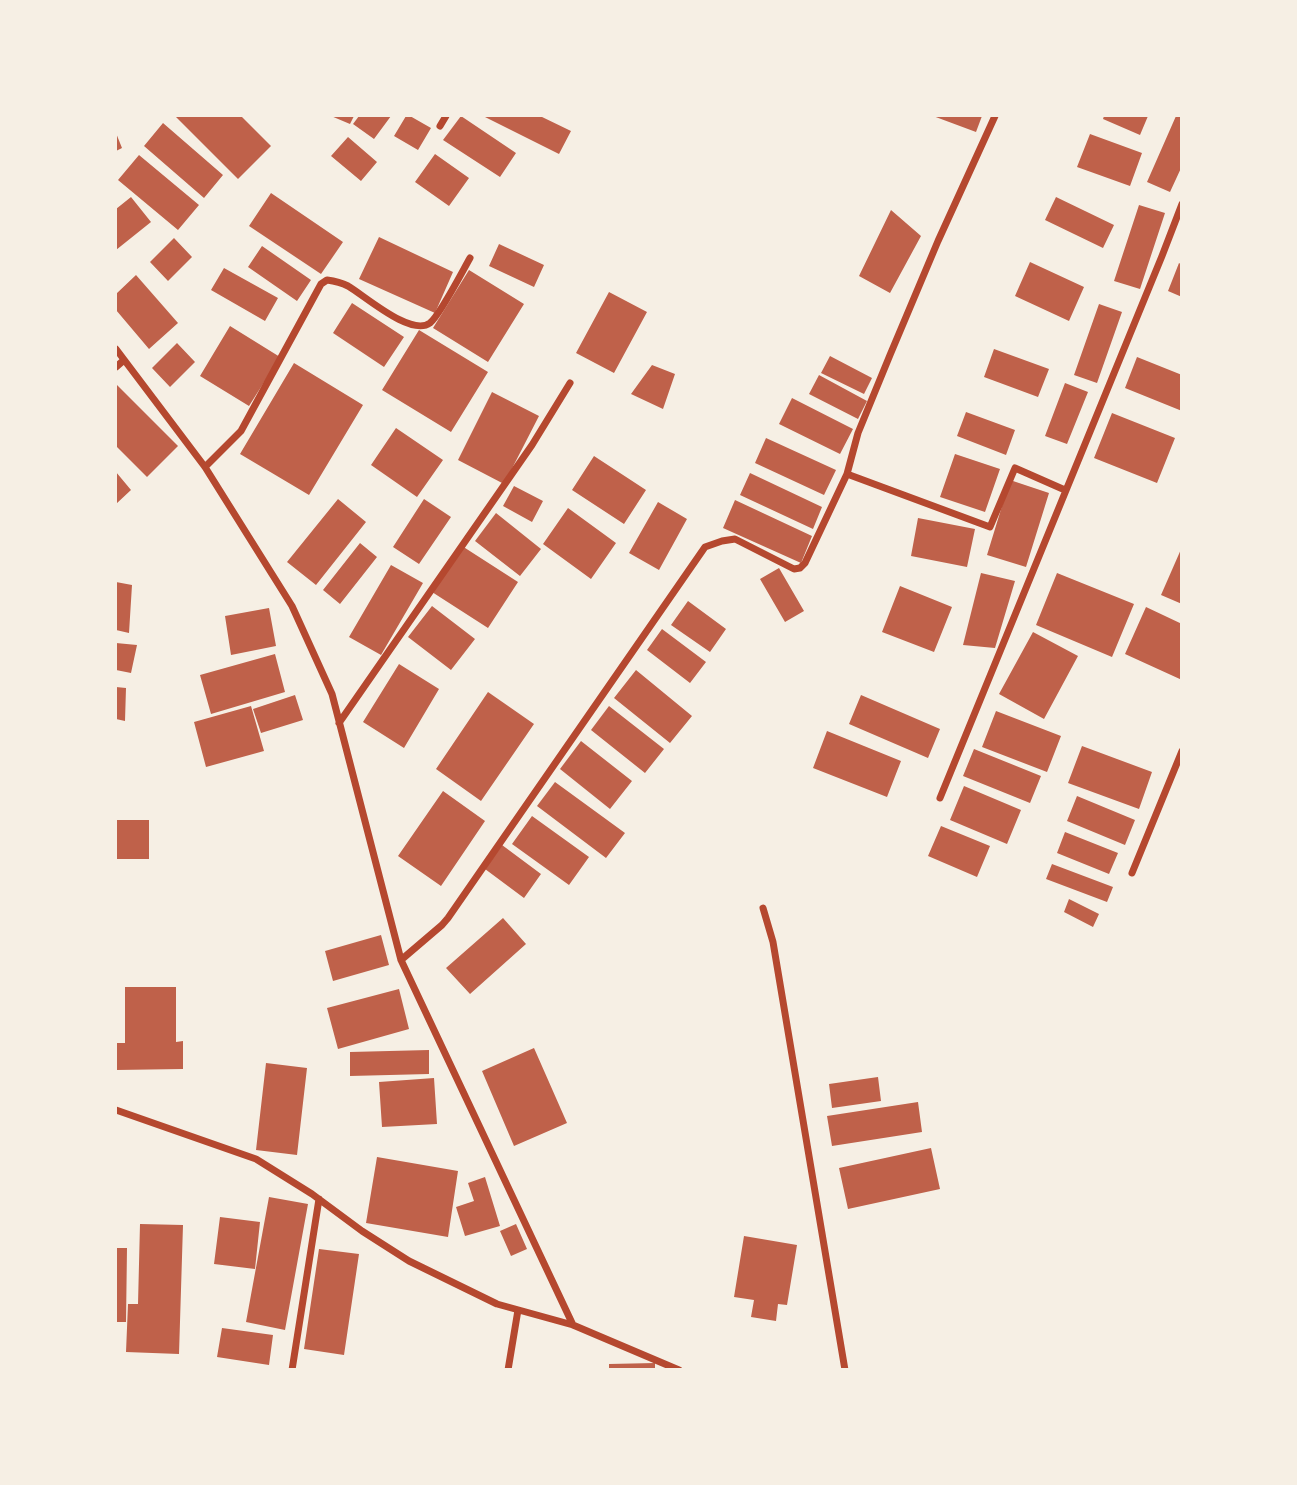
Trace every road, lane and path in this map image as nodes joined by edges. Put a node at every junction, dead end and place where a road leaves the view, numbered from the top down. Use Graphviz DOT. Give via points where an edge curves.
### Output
graph roads {
  1 [pos="446,116"];
  2 [pos="995,116"];
  3 [pos="440,126"];
  4 [pos="1181,204"];
  5 [pos="470,258"];
  6 [pos="116,349"];
  7 [pos="124,360"];
  8 [pos="116,367"];
  9 [pos="570,383"];
  10 [pos="205,467"];
  11 [pos="847,474"];
  12 [pos="1065,490"];
  13 [pos="339,723"];
  14 [pos="1181,751"];
  15 [pos="940,798"];
  16 [pos="1132,873"];
  17 [pos="763,908"];
  18 [pos="401,960"];
  19 [pos="116,1110"];
  20 [pos="319,1199"];
  21 [pos="518,1310"];
  22 [pos="573,1325"];
  23 [pos="292,1370"];
  24 [pos="508,1370"];
  25 [pos="679,1370"];
  26 [pos="845,1370"];
  1 -- 3 [label="street"];
  2 -- 11 [label="street" via="890,355 858,433"];
  4 -- 12 [label="street"];
  5 -- 10 [label="street" via="438,313 422,326 401,321 347,285 327,280 321,284 241,431"];
  6 -- 7 [label="street"];
  7 -- 8 [label="street"];
  7 -- 10 [label="street"];
  9 -- 13 [label="street"];
  10 -- 13 [label="street" via="292,606 332,694"];
  11 -- 12 [label="street" via="990,527 1015,468"];
  11 -- 18 [label="street" via="800,568 793,569 735,539 705,547 448,918"];
  12 -- 15 [label="street"];
  13 -- 18 [label="street"];
  14 -- 16 [label="street"];
  17 -- 26 [label="street" via="773,942"];
  18 -- 22 [label="street"];
  19 -- 20 [label="street" via="256,1159"];
  20 -- 21 [label="street" via="409,1261"];
  20 -- 23 [label="street"];
  21 -- 22 [label="street"];
  21 -- 24 [label="street"];
  22 -- 25 [label="street"];
}
